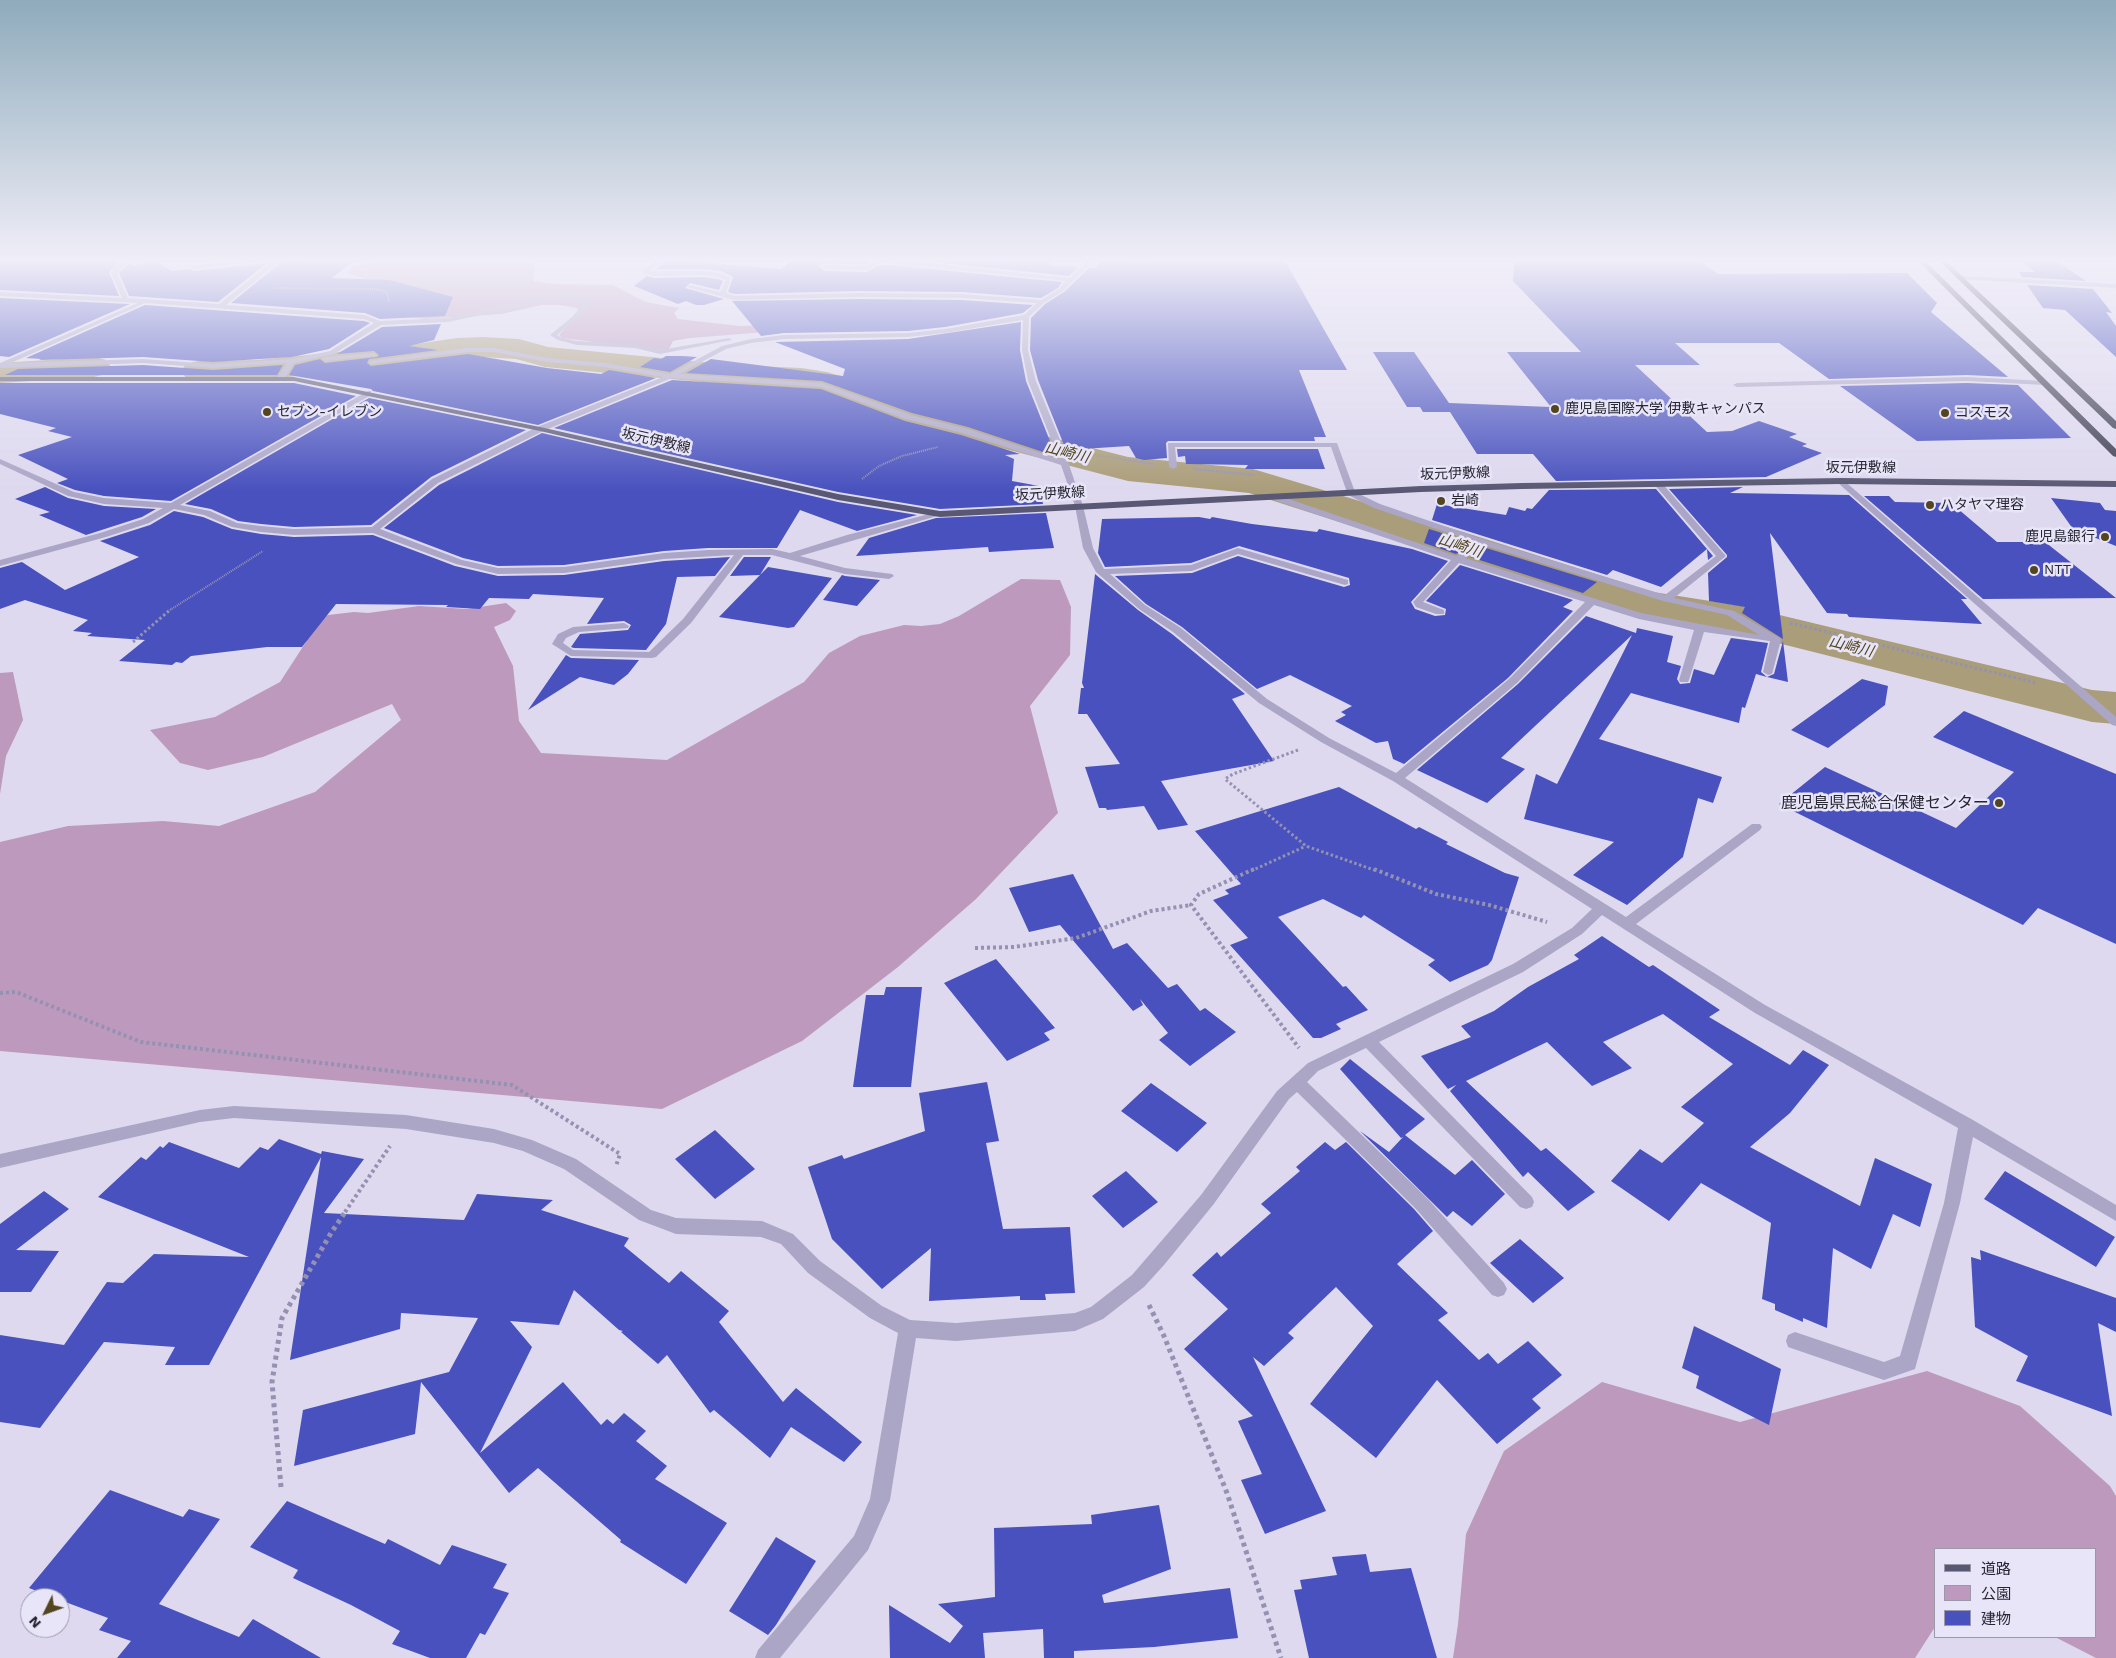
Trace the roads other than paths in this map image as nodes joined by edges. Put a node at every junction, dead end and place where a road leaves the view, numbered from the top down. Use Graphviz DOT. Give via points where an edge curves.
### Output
graph roads {
  1 [pos="68,336"];
  2 [pos="358,336"];
  3 [pos="555,336"];
  4 [pos="804,336"];
  5 [pos="1025,336"];
  6 [pos="1998,336"];
  7 [pos="2023,336"];
  8 [pos="751,341"];
  9 [pos="321,356"];
  10 [pos="292,361"];
  11 [pos="0,366"];
  12 [pos="671,376"];
  13 [pos="281,378"];
  14 [pos="0,379"];
  15 [pos="2045,383"];
  16 [pos="1737,385"];
  17 [pos="368,394"];
  18 [pos="2115,424"];
  19 [pos="540,429"];
  20 [pos="2116,454"];
  21 [pos="0,461"];
  22 [pos="1065,464"];
  23 [pos="1173,467"];
  24 [pos="1841,481"];
  25 [pos="1656,483"];
  26 [pos="2116,484"];
  27 [pos="1351,493"];
  28 [pos="1274,496"];
  29 [pos="174,506"];
  30 [pos="1079,506"];
  31 [pos="940,514"];
  32 [pos="374,530"];
  33 [pos="1485,543"];
  34 [pos="741,552"];
  35 [pos="790,556"];
  36 [pos="1457,559"];
  37 [pos="0,563"];
  38 [pos="1101,572"];
  39 [pos="889,576"];
  40 [pos="1345,582"];
  41 [pos="1666,599"];
  42 [pos="1592,601"];
  43 [pos="1440,612"];
  44 [pos="624,626"];
  45 [pos="1700,628"];
  46 [pos="1776,640"];
  47 [pos="1768,672"];
  48 [pos="1684,680"];
  49 [pos="2116,723"];
  50 [pos="1397,778"];
  51 [pos="1756,828"];
  52 [pos="1601,908"];
  53 [pos="1626,924"];
  54 [pos="1368,1040"];
  55 [pos="1297,1082"];
  56 [pos="1967,1125"];
  57 [pos="0,1161"];
  58 [pos="1526,1202"];
  59 [pos="2116,1214"];
  60 [pos="1498,1289"];
  61 [pos="908,1329"];
  62 [pos="1795,1341"];
  63 [pos="766,1658"];
  1 -- 11 [label="street"];
  2 -- 9 [label="street" via="332,353"];
  3 -- 8 [label="street" via="560,340 635,346 660,352 723,341"];
  4 -- 8 [label="street"];
  5 -- 22 [label="street" via="1032,381"];
  6 -- 15 [label="highway"];
  7 -- 18 [label="highway"];
  8 -- 12 [label="street" via="724,347"];
  9 -- 10 [label="street"];
  9 -- 12 [label="street" via="327,360 494,350"];
  10 -- 11 [label="street" via="213,366 144,361"];
  10 -- 13 [label="street"];
  12 -- 19 [label="street"];
  12 -- 22 [label="street" via="822,385 908,417 974,434"];
  13 -- 14 [label="main road, 坂元伊敷線"];
  13 -- 17 [label="main road, 坂元伊敷線"];
  15 -- 16 [label="street" via="1967,379"];
  15 -- 20 [label="highway"];
  17 -- 19 [label="main road, 坂元伊敷線"];
  17 -- 29 [label="street"];
  19 -- 31 [label="main road, 坂元伊敷線" via="838,497"];
  19 -- 32 [label="street" via="435,481"];
  21 -- 29 [label="street" via="71,494 104,501"];
  22 -- 30 [label="street"];
  23 -- 27 [label="street" via="1171,445 1334,445"];
  24 -- 25 [label="main road, 坂元伊敷線"];
  24 -- 26 [label="main road, 坂元伊敷線"];
  24 -- 49 [label="street"];
  25 -- 27 [label="main road, 坂元伊敷線"];
  25 -- 41 [label="street" via="1721,556"];
  27 -- 28 [label="main road, 坂元伊敷線"];
  27 -- 33 [label="street" via="1404,516"];
  28 -- 30 [label="main road, 坂元伊敷線"];
  28 -- 36 [label="street"];
  29 -- 32 [label="street" via="207,513 235,525 294,532"];
  29 -- 37 [label="street" via="146,521 103,536"];
  30 -- 31 [label="main road, 坂元伊敷線"];
  30 -- 38 [label="street" via="1088,548"];
  31 -- 35 [label="street"];
  32 -- 34 [label="street" via="458,562 498,571 564,570 664,556"];
  33 -- 36 [label="street"];
  33 -- 41 [label="street"];
  34 -- 35 [label="street" via="772,552"];
  34 -- 44 [label="street" via="687,620 652,655 571,653 557,644 562,636 577,629"];
  35 -- 39 [label="street" via="845,572"];
  36 -- 42 [label="street"];
  36 -- 43 [label="street" via="1418,602"];
  38 -- 40 [label="street" via="1192,568 1238,551"];
  38 -- 50 [label="street" via="1263,702"];
  41 -- 46 [label="street" via="1730,613"];
  42 -- 45 [label="street" via="1639,616"];
  42 -- 50 [label="street" via="1513,681"];
  45 -- 46 [label="street"];
  45 -- 48 [label="street"];
  46 -- 47 [label="street"];
  50 -- 52 [label="street"];
  51 -- 53 [label="street"];
  52 -- 53 [label="street"];
  52 -- 54 [label="street" via="1577,931 1518,968"];
  53 -- 56 [label="street" via="1760,1009"];
  54 -- 55 [label="street" via="1313,1067"];
  54 -- 58 [label="street"];
  55 -- 60 [label="street" via="1422,1203"];
  55 -- 61 [label="street" via="1283,1095 1158,1259 1138,1280 1096,1313 1074,1322 956,1332"];
  56 -- 59 [label="street"];
  56 -- 62 [label="street" via="1952,1202 1908,1363 1884,1371"];
  57 -- 61 [label="street" via="200,1116 234,1112 406,1122 494,1136 526,1145 570,1164 645,1215 676,1226 762,1229 787,1239 814,1267 876,1312"];
  61 -- 63 [label="street" via="880,1500 861,1543"];
}
